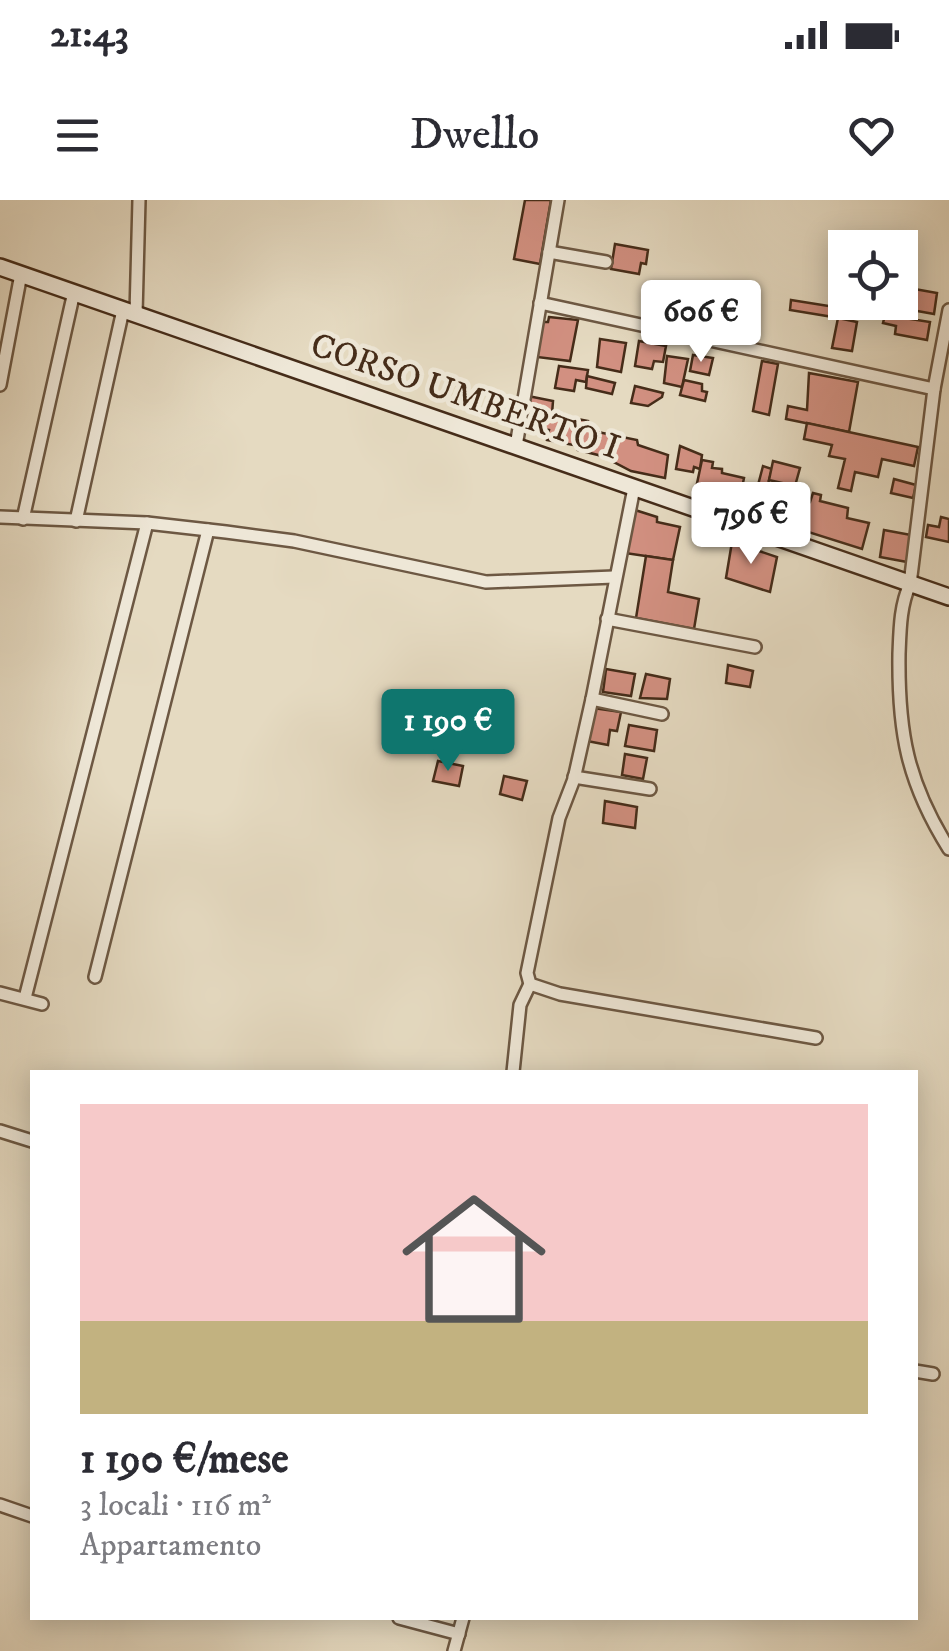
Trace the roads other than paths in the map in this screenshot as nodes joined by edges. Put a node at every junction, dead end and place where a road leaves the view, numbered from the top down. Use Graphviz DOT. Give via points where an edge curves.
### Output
graph roads {
  1 [pos="139,200"];
  2 [pos="558,200"];
  3 [pos="549,252"];
  4 [pos="606,262"];
  5 [pos="0,266"];
  6 [pos="21,274"];
  7 [pos="74,292"];
  8 [pos="540,303"];
  9 [pos="949,310"];
  10 [pos="129,312"];
  11 [pos="0,385"];
  12 [pos="934,389"];
  13 [pos="516,446"];
  14 [pos="634,488"];
  15 [pos="0,517"];
  16 [pos="23,519"];
  17 [pos="76,521"];
  18 [pos="147,523"];
  19 [pos="208,530"];
  20 [pos="614,577"];
  21 [pos="910,584"];
  22 [pos="949,598"];
  23 [pos="606,619"];
  24 [pos="755,647"];
  25 [pos="592,699"];
  26 [pos="662,714"];
  27 [pos="574,776"];
  28 [pos="650,789"];
  29 [pos="949,849"];
  30 [pos="95,977"];
  31 [pos="530,984"];
  32 [pos="0,993"];
  33 [pos="24,998"];
  34 [pos="42,1004"];
  35 [pos="816,1038"];
  36 [pos="513,1070"];
  37 [pos="0,1131"];
  38 [pos="30,1140"];
  39 [pos="918,1372"];
  40 [pos="933,1374"];
  41 [pos="0,1505"];
  42 [pos="30,1515"];
  43 [pos="406,1620"];
  44 [pos="462,1620"];
  45 [pos="459,1634"];
  46 [pos="454,1651"];
  1 -- 10 [label="street"];
  2 -- 3 [label="street"];
  3 -- 4 [label="street"];
  3 -- 8 [label="street"];
  5 -- 6 [label="main road, CORSO UMBERTO I"];
  6 -- 7 [label="main road, CORSO UMBERTO I"];
  6 -- 11 [label="street"];
  7 -- 10 [label="main road, CORSO UMBERTO I"];
  7 -- 16 [label="street"];
  8 -- 12 [label="street"];
  8 -- 13 [label="street"];
  9 -- 12 [label="street"];
  10 -- 13 [label="main road, CORSO UMBERTO I"];
  10 -- 17 [label="street"];
  12 -- 21 [label="street"];
  13 -- 14 [label="main road, CORSO UMBERTO I"];
  14 -- 20 [label="street"];
  14 -- 21 [label="main road, CORSO UMBERTO I"];
  15 -- 16 [label="street"];
  16 -- 17 [label="street"];
  17 -- 18 [label="street"];
  18 -- 19 [label="street"];
  18 -- 33 [label="street"];
  19 -- 20 [label="street" via="486,582"];
  19 -- 30 [label="street"];
  20 -- 23 [label="street"];
  21 -- 22 [label="main road, CORSO UMBERTO I"];
  21 -- 29 [label="street" via="900,630 902,741"];
  23 -- 24 [label="street"];
  23 -- 25 [label="street"];
  25 -- 26 [label="street"];
  25 -- 27 [label="street"];
  27 -- 28 [label="street"];
  27 -- 31 [label="street" via="544,886"];
  31 -- 35 [label="street"];
  31 -- 36 [label="street" via="520,1005"];
  32 -- 33 [label="street"];
  33 -- 34 [label="street"];
  37 -- 38 [label="street"];
  39 -- 40 [label="street"];
  41 -- 42 [label="street"];
  43 -- 45 [label="street"];
  44 -- 45 [label="street"];
  45 -- 46 [label="street"];
}
